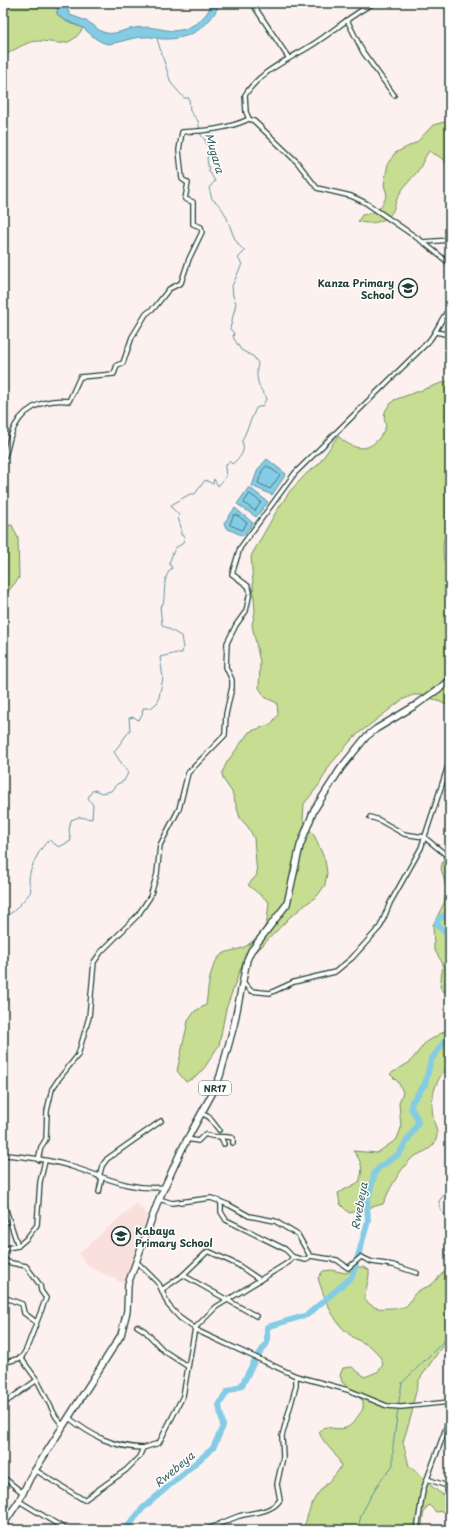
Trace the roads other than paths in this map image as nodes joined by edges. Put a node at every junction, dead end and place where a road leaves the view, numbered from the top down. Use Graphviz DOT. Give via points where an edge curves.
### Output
graph roads {
  1 [pos="252,3"];
  2 [pos="374,3"];
  3 [pos="347,20"];
  4 [pos="288,57"];
  5 [pos="394,95"];
  6 [pos="248,119"];
  7 [pos="450,240"];
  8 [pos="423,242"];
  9 [pos="450,264"];
  10 [pos="450,308"];
  11 [pos="436,332"];
  12 [pos="450,335"];
  13 [pos="3,459"];
  14 [pos="450,679"];
  15 [pos="450,760"];
  16 [pos="370,817"];
  17 [pos="424,837"];
  18 [pos="450,858"];
  19 [pos="243,982"];
  20 [pos="201,1113"];
  21 [pos="161,1121"];
  22 [pos="219,1130"];
  23 [pos="221,1137"];
  24 [pos="187,1139"];
  25 [pos="233,1143"];
  26 [pos="224,1144"];
  27 [pos="3,1155"];
  28 [pos="38,1160"];
  29 [pos="45,1161"];
  30 [pos="101,1177"];
  31 [pos="165,1187"];
  32 [pos="99,1192"];
  33 [pos="159,1200"];
  34 [pos="3,1201"];
  35 [pos="221,1202"];
  36 [pos="18,1246"];
  37 [pos="3,1253"];
  38 [pos="310,1256"];
  39 [pos="3,1257"];
  40 [pos="293,1257"];
  41 [pos="136,1261"];
  42 [pos="417,1273"];
  43 [pos="183,1275"];
  44 [pos="260,1280"];
  45 [pos="163,1289"];
  46 [pos="3,1297"];
  47 [pos="228,1301"];
  48 [pos="256,1316"];
  49 [pos="36,1322"];
  50 [pos="137,1326"];
  51 [pos="195,1328"];
  52 [pos="21,1358"];
  53 [pos="3,1360"];
  54 [pos="187,1366"];
  55 [pos="296,1376"];
  56 [pos="38,1380"];
  57 [pos="450,1402"];
  58 [pos="3,1404"];
  59 [pos="450,1409"];
  60 [pos="69,1418"];
  61 [pos="63,1426"];
  62 [pos="142,1448"];
  63 [pos="35,1470"];
  64 [pos="3,1477"];
  65 [pos="427,1479"];
  66 [pos="450,1487"];
  67 [pos="23,1492"];
  68 [pos="19,1501"];
  69 [pos="3,1525"];
  70 [pos="67,1530"];
  71 [pos="206,1530"];
  72 [pos="418,1530"];
  1 -- 4 [label="street"];
  2 -- 3 [label="street"];
  3 -- 4 [label="street" via="321,39"];
  3 -- 5 [label="street" via="363,52"];
  4 -- 6 [label="street" via="265,73 246,93 244,100"];
  6 -- 8 [label="street" via="254,121 294,160 317,188 354,197"];
  6 -- 13 [label="street" via="224,127 182,132 179,150 182,179 188,182 185,199 193,202 193,224 201,226 202,232 181,283 169,289 146,314 132,337 127,356 123,363 117,365 114,374 80,376 69,401 54,399 34,406 26,412 16,424"];
  7 -- 8 [label="street"];
  8 -- 9 [label="street"];
  10 -- 11 [label="street"];
  11 -- 12 [label="street"];
  11 -- 28 [label="street" via="341,429 302,464 240,548 232,574 248,586 250,592 246,611 227,644 226,667 232,680 232,688 226,714 225,735 188,773 179,809 160,845 157,874 150,897 135,920 94,962 89,1017 78,1055 52,1089 47,1111 46,1138"];
  14 -- 19 [label="main road, NR17" via="416,705 366,737 341,768 314,810 300,846 287,904 251,952"];
  15 -- 17 [label="street"];
  16 -- 17 [label="street" via="404,834"];
  17 -- 18 [label="street"];
  17 -- 19 [label="street" via="421,848 390,903 380,927 339,969 326,975 285,985 270,993 250,991"];
  19 -- 20 [label="main road, NR17" via="220,1076"];
  20 -- 22 [label="street" via="209,1117"];
  20 -- 24 [label="main road, NR17"];
  21 -- 30 [label="street" via="107,1159 102,1166"];
  23 -- 24 [label="street" via="210,1137 205,1134 198,1141"];
  23 -- 25 [label="street" via="233,1138"];
  23 -- 26 [label="street"];
  24 -- 31 [label="main road, NR17"];
  27 -- 28 [label="street"];
  28 -- 29 [label="street"];
  29 -- 30 [label="street" via="60,1163"];
  29 -- 36 [label="street" via="40,1182 39,1220"];
  30 -- 31 [label="street" via="124,1185"];
  30 -- 32 [label="street"];
  31 -- 33 [label="main road, NR17"];
  33 -- 35 [label="street" via="172,1203 203,1198"];
  33 -- 41 [label="main road, NR17"];
  34 -- 36 [label="street"];
  35 -- 38 [label="street" via="249,1216 275,1221 286,1227 298,1235"];
  35 -- 40 [label="street" via="221,1212 226,1220 285,1249"];
  36 -- 37 [label="street" via="8,1248"];
  38 -- 40 [label="street" via="306,1260"];
  38 -- 42 [label="street" via="337,1260 348,1268 361,1258"];
  39 -- 49 [label="street" via="6,1262 26,1266 40,1285 46,1298"];
  40 -- 44 [label="street"];
  41 -- 45 [label="street"];
  41 -- 60 [label="main road, NR17" via="128,1284 127,1311 121,1335"];
  43 -- 44 [label="street" via="208,1251"];
  43 -- 45 [label="street"];
  43 -- 47 [label="street"];
  44 -- 47 [label="street"];
  45 -- 51 [label="street" via="172,1312"];
  46 -- 49 [label="street" via="22,1304 24,1313"];
  47 -- 48 [label="street"];
  47 -- 51 [label="street" via="216,1307"];
  49 -- 52 [label="street"];
  50 -- 54 [label="street" via="164,1351"];
  51 -- 54 [label="street"];
  51 -- 55 [label="street"];
  52 -- 53 [label="street" via="6,1362"];
  52 -- 56 [label="street"];
  54 -- 62 [label="street" via="183,1396 159,1444"];
  55 -- 57 [label="street" via="348,1390 387,1406"];
  55 -- 71 [label="street" via="296,1386 282,1436 283,1458 277,1484 280,1500 276,1506 268,1510 239,1516"];
  56 -- 58 [label="street"];
  56 -- 61 [label="street"];
  59 -- 65 [label="street" via="446,1428"];
  60 -- 61 [label="main road, NR17"];
  60 -- 62 [label="street" via="101,1440 128,1448"];
  61 -- 63 [label="main road, NR17"];
  62 -- 63 [label="street" via="139,1457 126,1470 84,1500"];
  63 -- 67 [label="main road, NR17"];
  64 -- 67 [label="street"];
  65 -- 66 [label="street"];
  65 -- 72 [label="street" via="420,1504"];
  67 -- 68 [label="main road, NR17"];
  68 -- 69 [label="main road, NR17"];
  68 -- 70 [label="street"];
}
